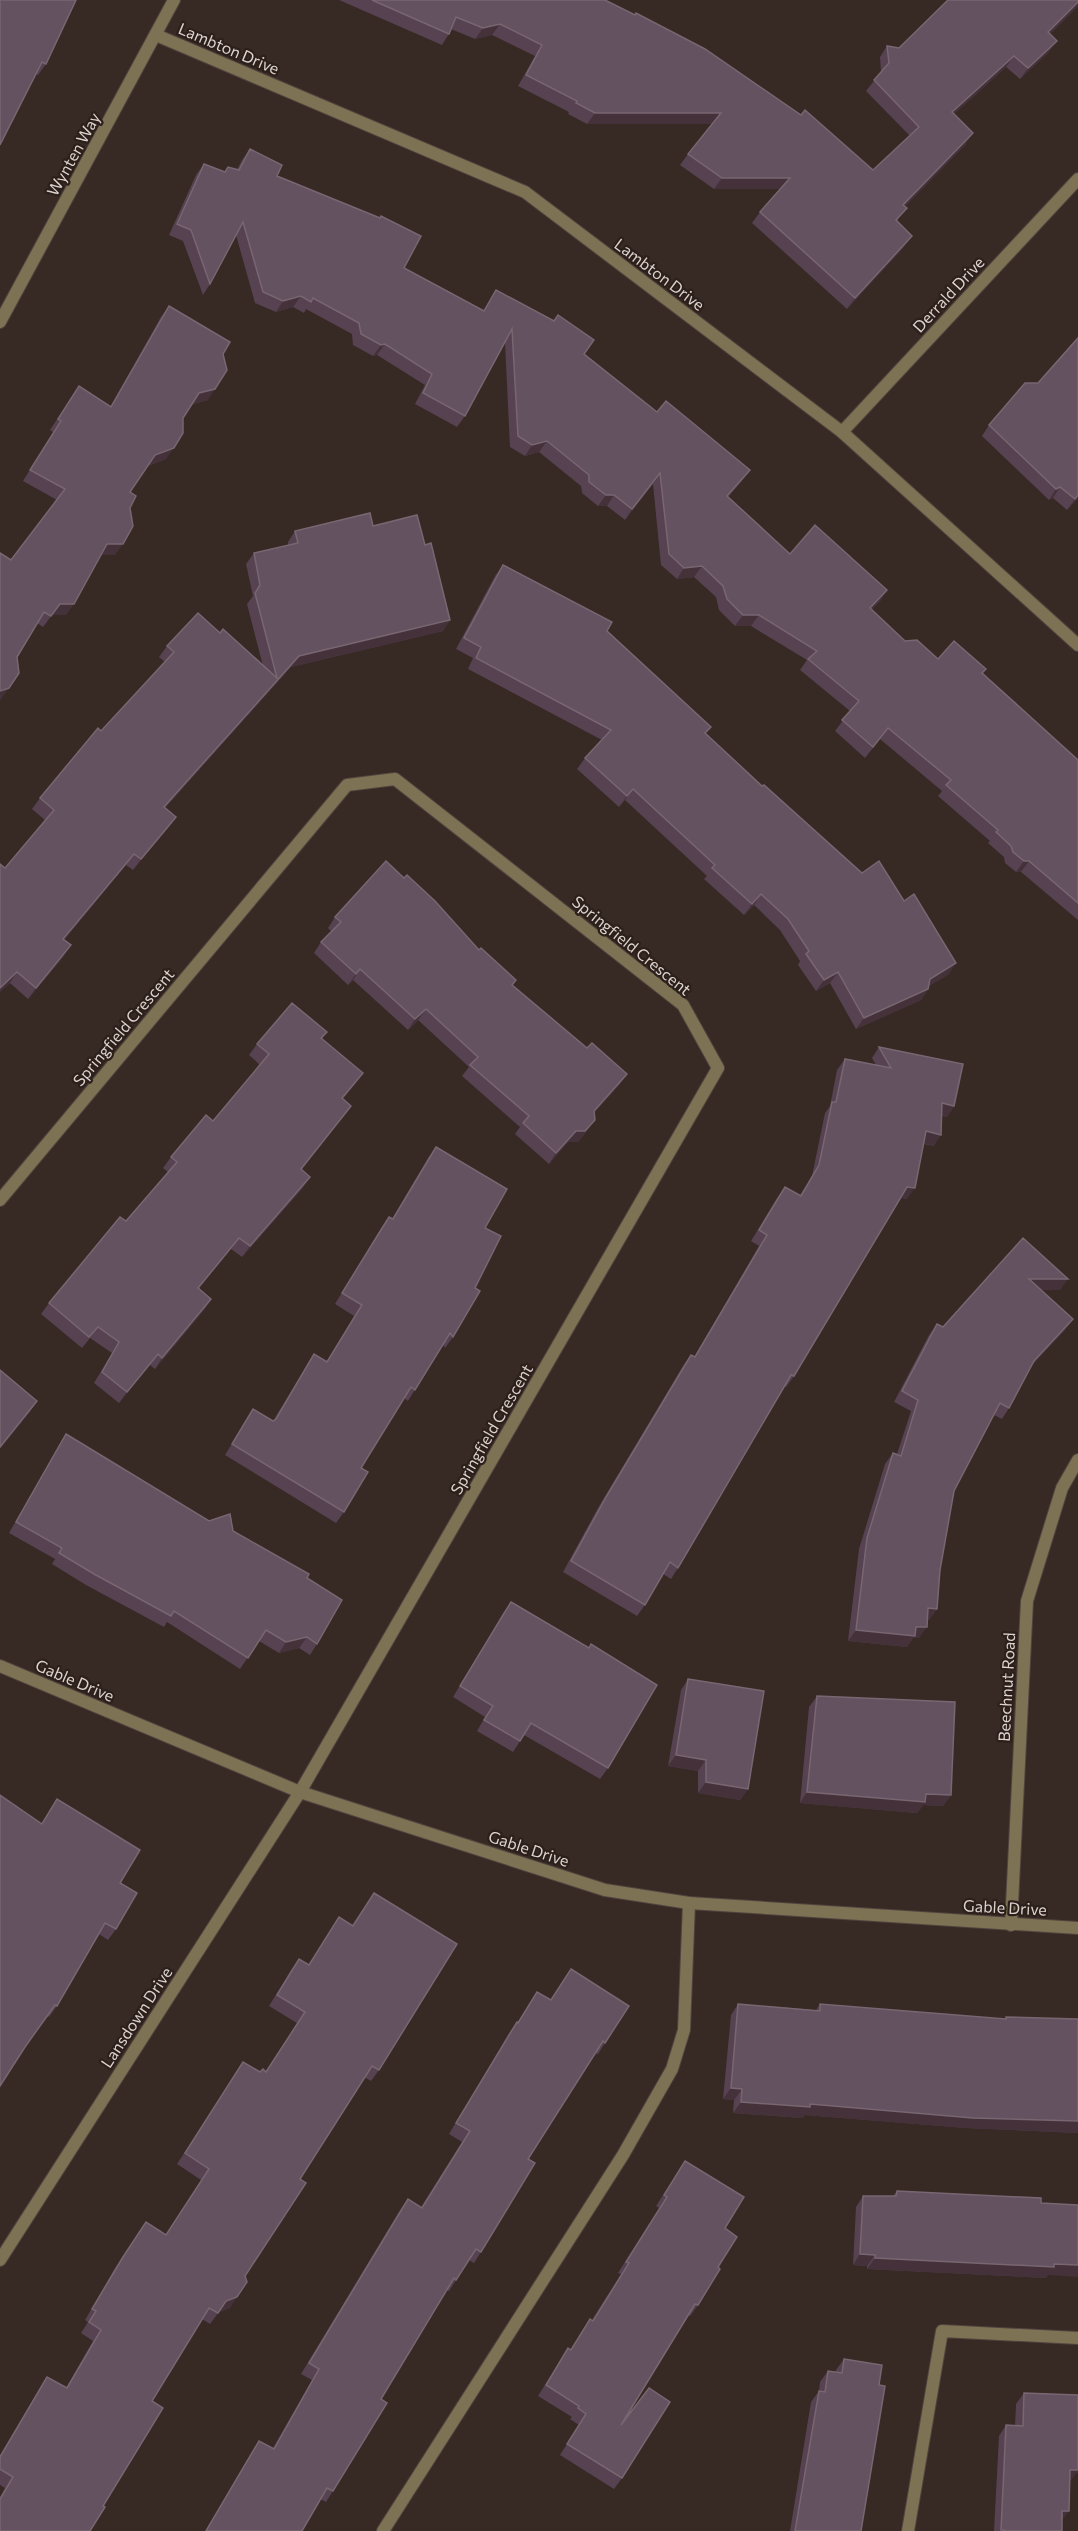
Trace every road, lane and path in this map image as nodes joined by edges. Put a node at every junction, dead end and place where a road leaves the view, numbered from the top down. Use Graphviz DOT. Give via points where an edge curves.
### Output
graph roads {
  1 [pos="174,0"];
  2 [pos="156,35"];
  3 [pos="1078,179"];
  4 [pos="0,322"];
  5 [pos="842,432"];
  6 [pos="1078,645"];
  7 [pos="0,1200"];
  8 [pos="1078,1460"];
  9 [pos="0,1666"];
  10 [pos="300,1792"];
  11 [pos="689,1903"];
  12 [pos="1011,1924"];
  13 [pos="1078,1928"];
  14 [pos="0,2260"];
  15 [pos="1078,2338"];
  16 [pos="383,2531"];
  17 [pos="908,2531"];
  1 -- 2 [label="street, Wynten Way"];
  2 -- 4 [label="street, Wynten Way"];
  2 -- 5 [label="street, Lambton Drive" via="525,192"];
  3 -- 5 [label="street, Derrald Drive"];
  5 -- 6 [label="street, Lambton Drive"];
  7 -- 10 [label="street, Springfield Crescent" via="347,785 395,779 683,1005 718,1068"];
  8 -- 12 [label="street, Beechnut Road" via="1062,1488 1027,1601"];
  9 -- 10 [label="street, Gable Drive"];
  10 -- 11 [label="street, Gable Drive" via="605,1890"];
  10 -- 14 [label="street, Lansdown Drive"];
  11 -- 12 [label="street, Gable Drive"];
  11 -- 16 [label="street" via="684,2030 672,2069 623,2156"];
  12 -- 13 [label="street, Gable Drive"];
  15 -- 17 [label="street" via="942,2331"];
}
